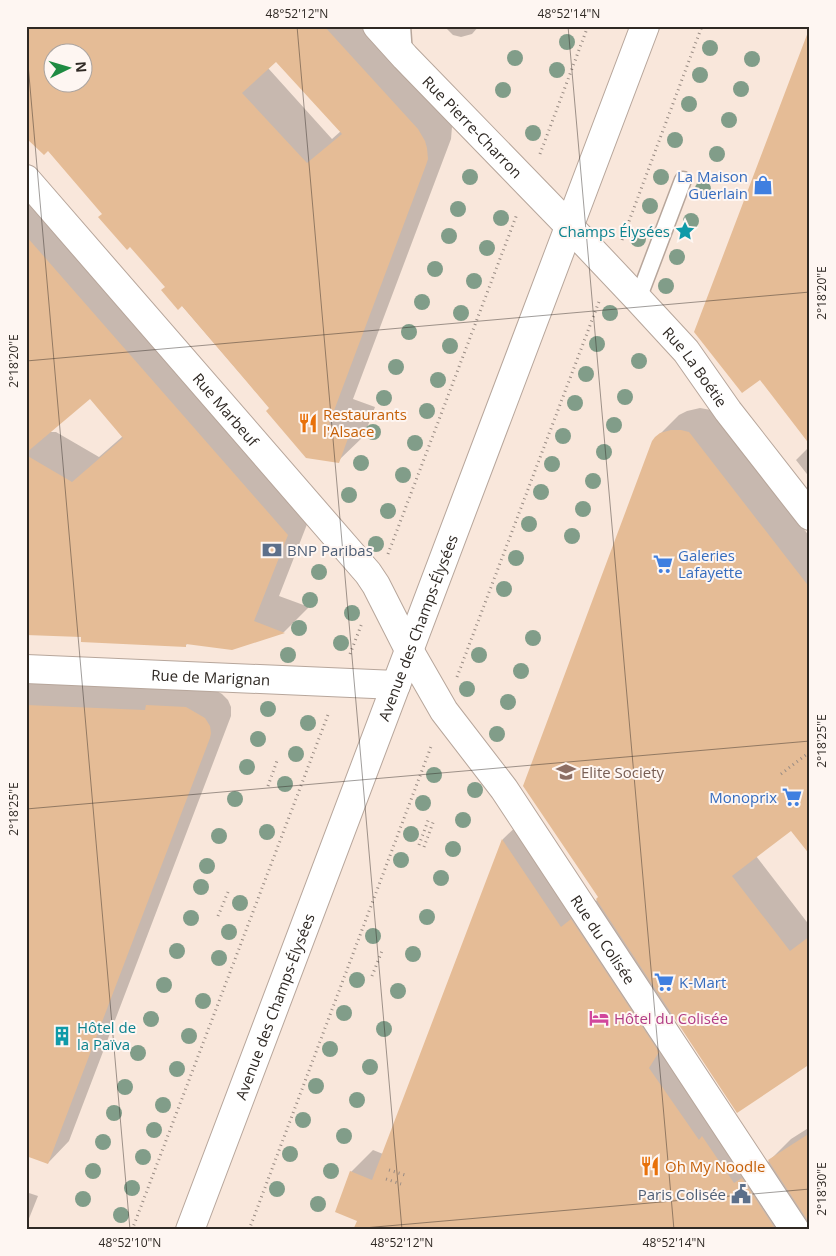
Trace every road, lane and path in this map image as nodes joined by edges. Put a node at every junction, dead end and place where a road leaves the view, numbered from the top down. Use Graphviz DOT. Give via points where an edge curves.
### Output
graph roads {
  1 [pos="377,26"];
  2 [pos="402,26"];
  3 [pos="588,26"];
  4 [pos="645,26"];
  5 [pos="702,26"];
  6 [pos="404,57"];
  7 [pos="26,179"];
  8 [pos="683,180"];
  9 [pos="528,184"];
  10 [pos="570,226"];
  11 [pos="621,242"];
  12 [pos="600,298"];
  13 [pos="638,299"];
  14 [pos="810,516"];
  15 [pos="409,650"];
  16 [pos="26,669"];
  17 [pos="396,685"];
  18 [pos="454,686"];
  19 [pos="434,738"];
  20 [pos="807,754"];
  21 [pos="278,758"];
  22 [pos="781,774"];
  23 [pos="268,786"];
  24 [pos="429,818"];
  25 [pos="434,820"];
  26 [pos="419,845"];
  27 [pos="424,847"];
  28 [pos="228,892"];
  29 [pos="218,916"];
  30 [pos="382,951"];
  31 [pos="372,976"];
  32 [pos="389,1170"];
  33 [pos="404,1175"];
  34 [pos="386,1179"];
  35 [pos="401,1184"];
  36 [pos="190,1230"];
  37 [pos="249,1230"];
  38 [pos="795,1230"];
  1 -- 6 [label="street, Rue Pierre-Charron"];
  2 -- 6 [label="lane"];
  3 -- 9 [label="path"];
  4 -- 10 [label="street, Avenue des Champs-Élysées"];
  5 -- 11 [label="path"];
  6 -- 9 [label="street, Rue Pierre-Charron"];
  7 -- 15 [label="street, Rue Marbeuf" via="368,573"];
  8 -- 13 [label="lane"];
  9 -- 10 [label="street, Rue Pierre-Charron"];
  10 -- 13 [label="street, Rue La Boétie"];
  10 -- 15 [label="street, Avenue des Champs-Élysées"];
  12 -- 18 [label="path"];
  13 -- 14 [label="street, Rue La Boétie" via="686,351"];
  15 -- 17 [label="street, Avenue des Champs-Élysées"];
  15 -- 38 [label="street, Rue du Colisée" via="444,712 504,789"];
  16 -- 17 [label="street, Rue de Marignan"];
  17 -- 36 [label="street, Avenue des Champs-Élysées"];
  19 -- 37 [label="path"];
  20 -- 22 [label="path"];
  21 -- 23 [label="path"];
  24 -- 26 [label="path"];
  25 -- 27 [label="path"];
  28 -- 29 [label="path"];
  30 -- 31 [label="path"];
  32 -- 33 [label="path"];
  34 -- 35 [label="path"];
}
